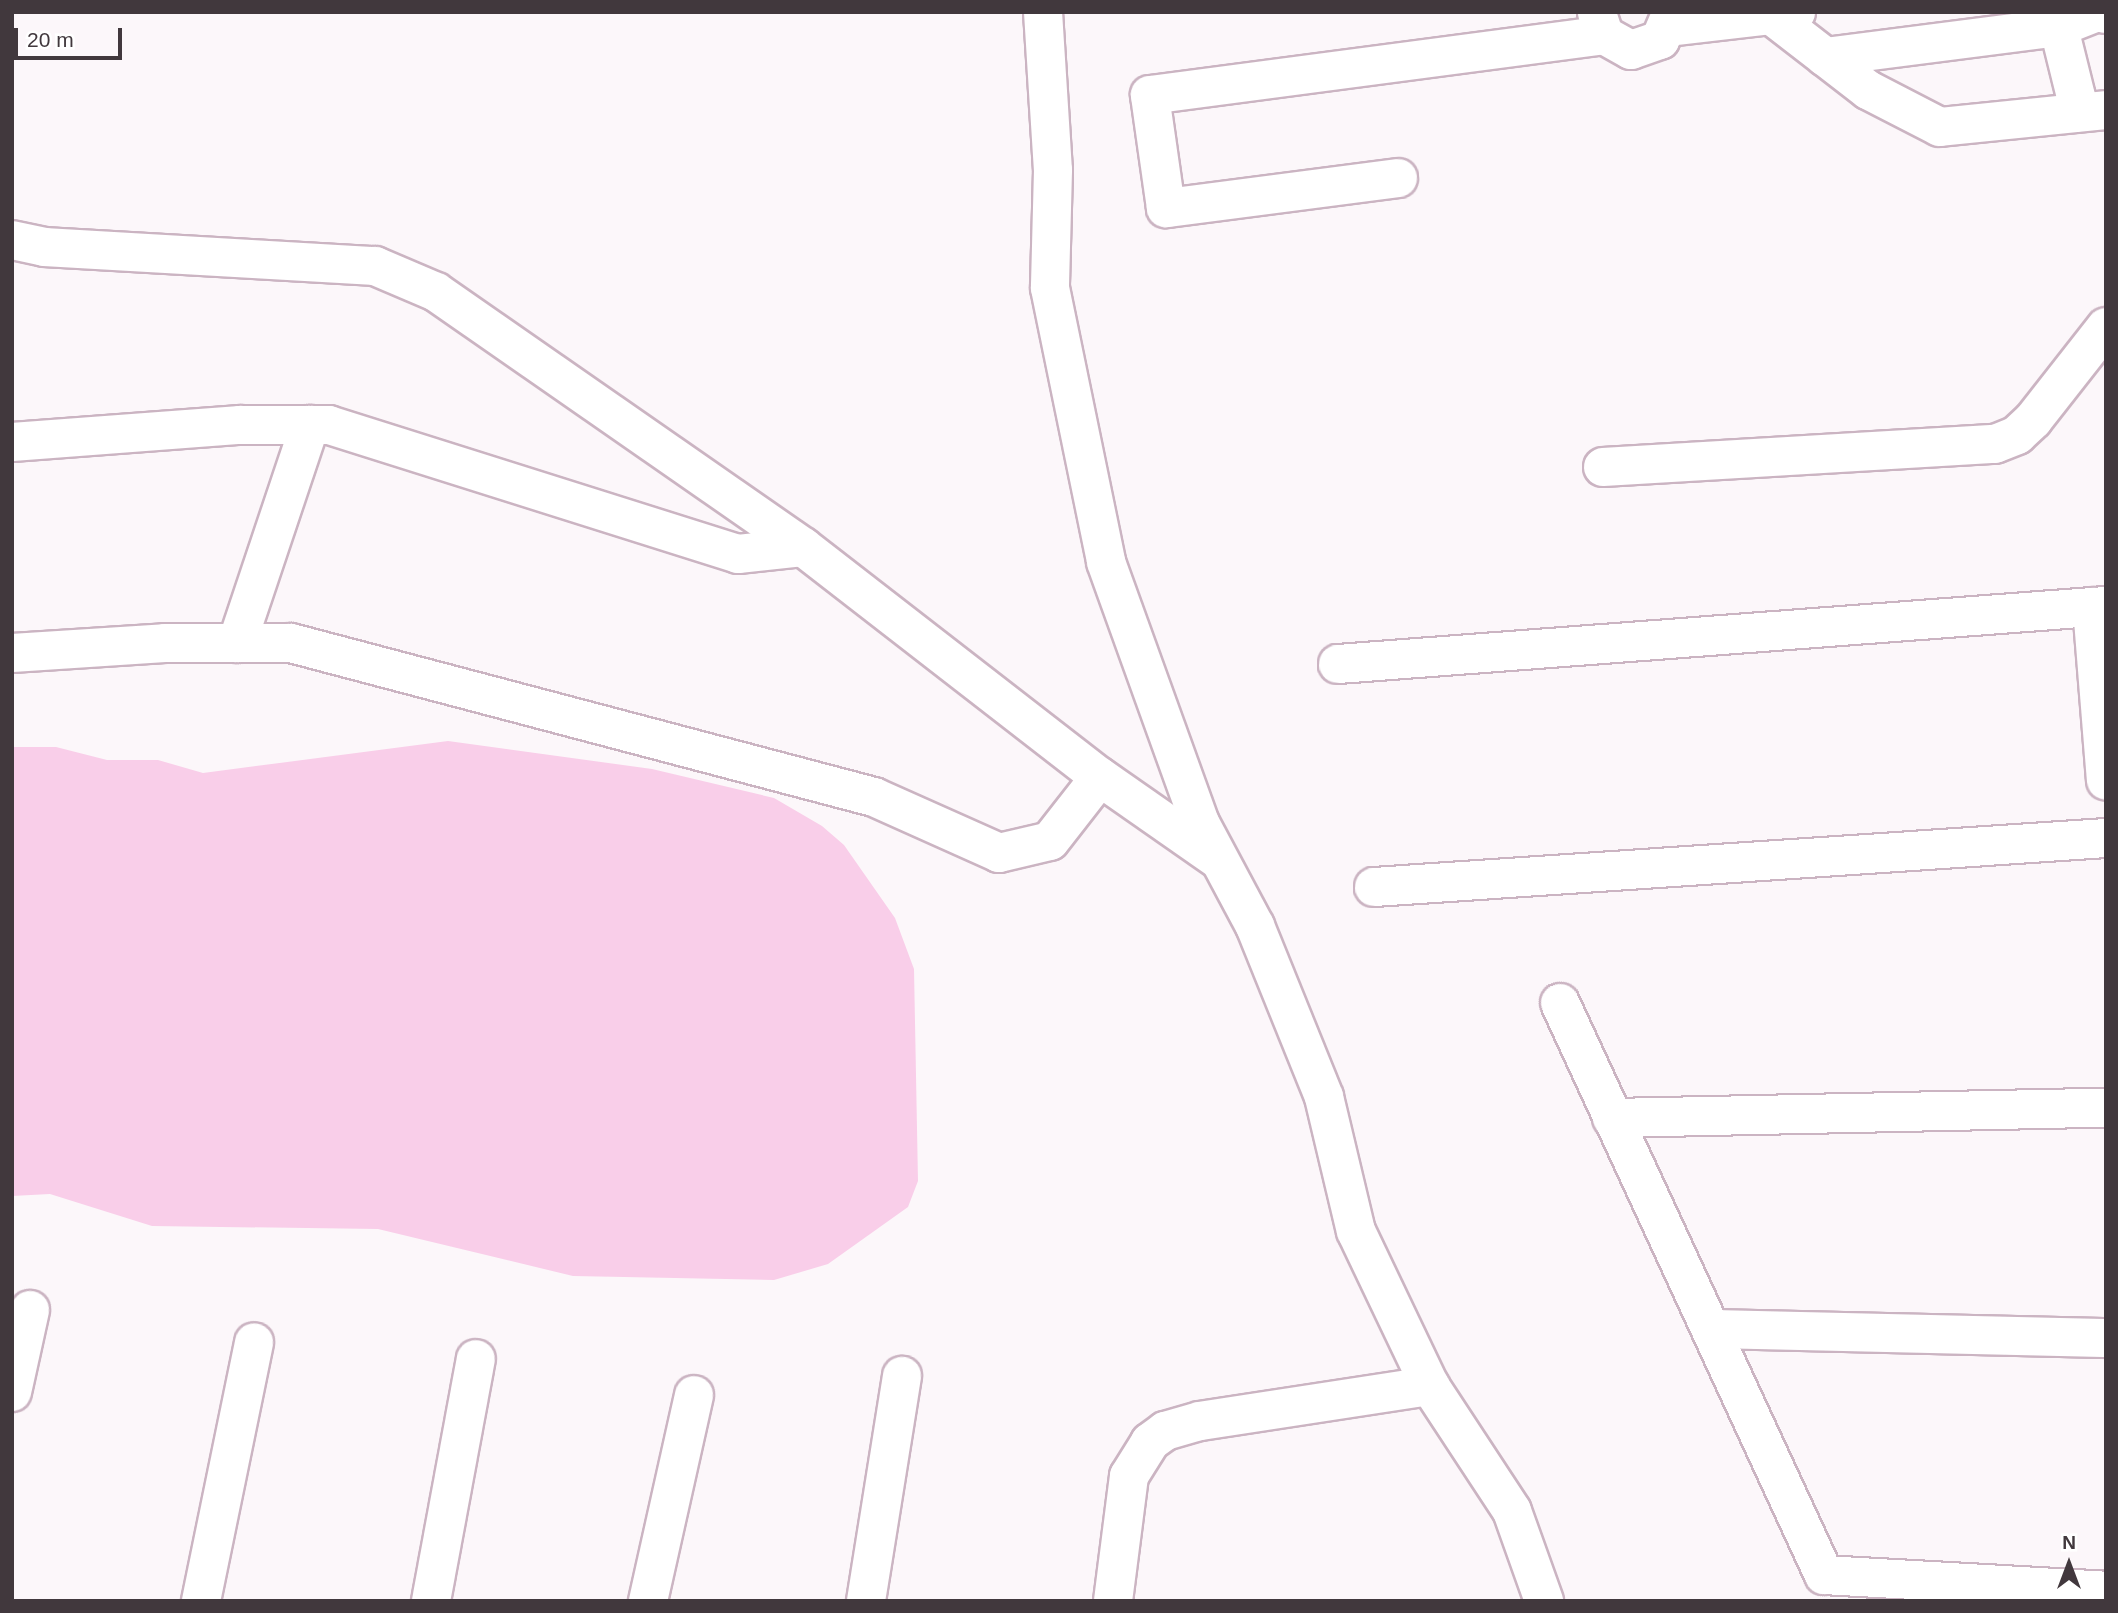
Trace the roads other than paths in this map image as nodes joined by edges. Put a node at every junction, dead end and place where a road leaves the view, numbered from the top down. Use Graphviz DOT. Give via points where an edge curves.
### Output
graph roads {
  1 [pos="1043,12"];
  2 [pos="1785,14"];
  3 [pos="2106,14"];
  4 [pos="1670,20"];
  5 [pos="2057,20"];
  6 [pos="1601,24"];
  7 [pos="1825,57"];
  8 [pos="2090,111"];
  9 [pos="1398,178"];
  10 [pos="12,240"];
  11 [pos="2106,327"];
  12 [pos="310,425"];
  13 [pos="12,442"];
  14 [pos="1603,467"];
  15 [pos="803,547"];
  16 [pos="2099,606"];
  17 [pos="237,643"];
  18 [pos="12,653"];
  19 [pos="1338,664"];
  20 [pos="1100,777"];
  21 [pos="2106,780"];
  22 [pos="2106,838"];
  23 [pos="1221,861"];
  24 [pos="1374,887"];
  25 [pos="1560,1003"];
  26 [pos="2106,1108"];
  27 [pos="1612,1118"];
  28 [pos="30,1311"];
  29 [pos="1711,1329"];
  30 [pos="2106,1338"];
  31 [pos="254,1342"];
  32 [pos="476,1359"];
  33 [pos="902,1376"];
  34 [pos="1430,1386"];
  35 [pos="12,1392"];
  36 [pos="694,1395"];
  37 [pos="2106,1591"];
  38 [pos="201,1601"];
  39 [pos="431,1601"];
  40 [pos="648,1601"];
  41 [pos="866,1601"];
  42 [pos="1113,1601"];
  43 [pos="1544,1601"];
  1 -- 23 [label="street" via="1053,170 1050,288 1106,562 1200,822"];
  2 -- 4 [label="street"];
  2 -- 7 [label="street"];
  3 -- 5 [label="street"];
  4 -- 6 [label="street" via="1660,40 1631,50"];
  5 -- 7 [label="street"];
  5 -- 8 [label="street" via="2076,97"];
  6 -- 9 [label="street" via="1150,95 1166,208"];
  7 -- 8 [label="street" via="1868,90 1940,127"];
  10 -- 15 [label="street" via="44,247 375,266 436,292"];
  11 -- 14 [label="street" via="2033,420 2017,435 1996,444"];
  12 -- 13 [label="street" via="240,425"];
  12 -- 15 [label="street" via="330,425 738,554"];
  12 -- 17 [label="street"];
  15 -- 20 [label="street"];
  16 -- 19 [label="street"];
  16 -- 21 [label="street"];
  17 -- 18 [label="street"];
  17 -- 20 [label="street" via="291,643 874,797 999,853 1050,841"];
  20 -- 23 [label="street"];
  22 -- 24 [label="street"];
  23 -- 34 [label="street" via="1255,926 1324,1097 1356,1231"];
  25 -- 27 [label="street"];
  26 -- 27 [label="street"];
  27 -- 29 [label="street"];
  28 -- 35 [label="street"];
  29 -- 30 [label="street"];
  29 -- 37 [label="street" via="1824,1575"];
  31 -- 38 [label="street"];
  32 -- 39 [label="street"];
  33 -- 41 [label="street"];
  34 -- 42 [label="street" via="1200,1421 1165,1431 1150,1441 1129,1476"];
  34 -- 43 [label="street" via="1513,1511"];
  36 -- 40 [label="street"];
}
